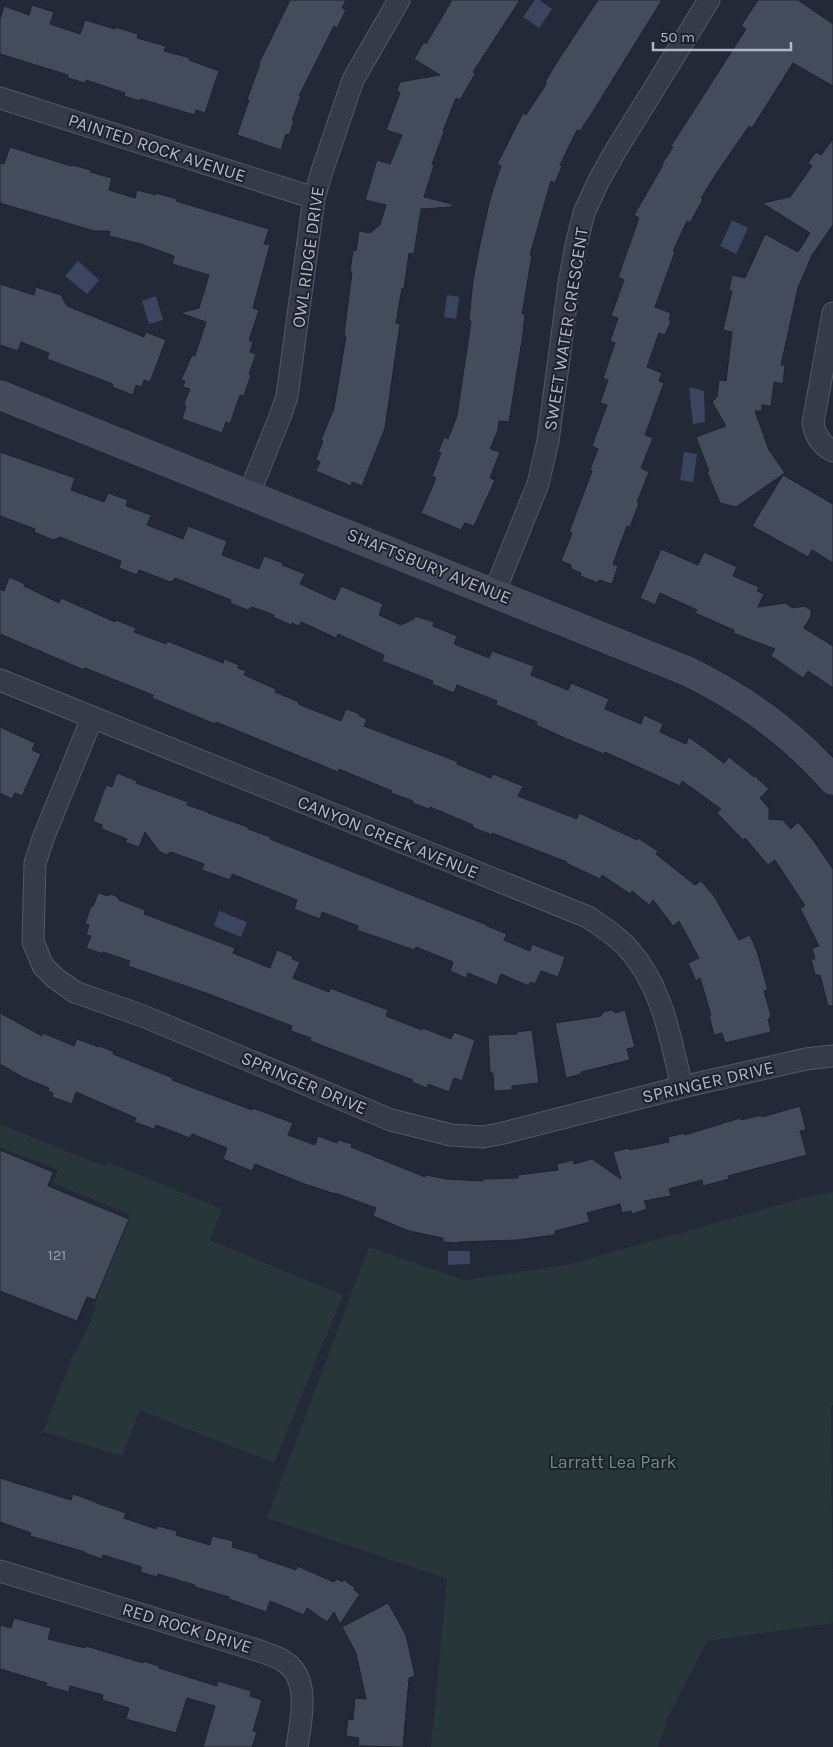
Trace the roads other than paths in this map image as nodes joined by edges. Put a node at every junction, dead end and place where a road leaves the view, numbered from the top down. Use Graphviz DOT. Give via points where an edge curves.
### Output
graph roads {
  1 [pos="399,0"];
  2 [pos="709,0"];
  3 [pos="0,98"];
  4 [pos="314,198"];
  5 [pos="833,313"];
  6 [pos="0,395"];
  7 [pos="833,451"];
  8 [pos="249,494"];
  9 [pos="494,593"];
  10 [pos="0,680"];
  11 [pos="92,718"];
  12 [pos="833,780"];
  13 [pos="833,1056"];
  14 [pos="682,1088"];
  15 [pos="0,1571"];
  16 [pos="297,1747"];
  1 -- 4 [label="street, OWL RIDGE DRIVE" via="353,80"];
  2 -- 9 [label="street, SWEET WATER CRESCENT" via="616,150 584,213 569,284 543,466"];
  3 -- 4 [label="street, PAINTED ROCK AVENUE"];
  4 -- 8 [label="street, OWL RIDGE DRIVE" via="287,396"];
  5 -- 7 [label="street" via="813,423 815,435"];
  6 -- 8 [label="street, SHAFTSBURY AVENUE"];
  8 -- 9 [label="street, SHAFTSBURY AVENUE"];
  9 -- 12 [label="street, SHAFTSBURY AVENUE" via="662,659 729,692 793,739"];
  10 -- 11 [label="street, CANYON CREEK AVENUE"];
  11 -- 14 [label="street, CANYON CREEK AVENUE" via="588,917 627,947 648,976 666,1015"];
  11 -- 14 [label="street, SPRINGER DRIVE" via="35,863 33,942 43,966 75,992 143,1016 391,1120 451,1135 483,1137 504,1133"];
  13 -- 14 [label="street, SPRINGER DRIVE" via="806,1059"];
  15 -- 16 [label="street, RED ROCK DRIVE" via="283,1660 297,1674 303,1695"];
}
